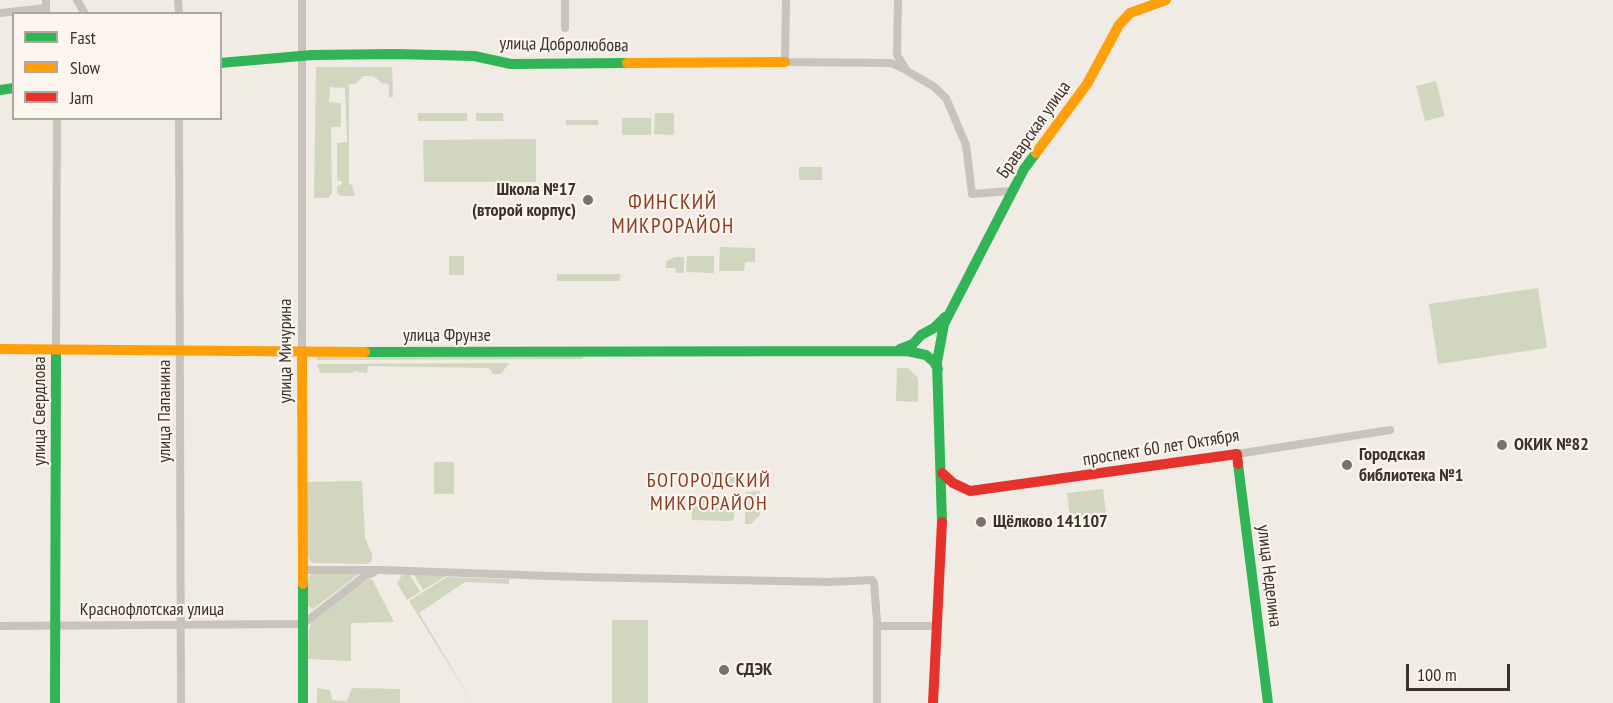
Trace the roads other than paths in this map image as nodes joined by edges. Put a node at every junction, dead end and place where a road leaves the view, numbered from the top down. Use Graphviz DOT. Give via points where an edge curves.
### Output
graph roads {
  1 [pos="302,0"];
  2 [pos="565,0"];
  3 [pos="786,0"];
  4 [pos="898,0"];
  5 [pos="1167,0"];
  6 [pos="46,7"];
  7 [pos="0,13"];
  8 [pos="565,28"];
  9 [pos="303,56"];
  10 [pos="785,62"];
  11 [pos="222,63"];
  12 [pos="907,70"];
  13 [pos="57,120"];
  14 [pos="179,120"];
  15 [pos="1011,191"];
  16 [pos="953,304"];
  17 [pos="928,332"];
  18 [pos="918,340"];
  19 [pos="940,344"];
  20 [pos="0,349"];
  21 [pos="56,350"];
  22 [pos="179,351"];
  23 [pos="894,351"];
  24 [pos="302,352"];
  25 [pos="925,355"];
  26 [pos="938,369"];
  27 [pos="1390,430"];
  28 [pos="1237,454"];
  29 [pos="942,473"];
  30 [pos="302,570"];
  31 [pos="381,570"];
  32 [pos="303,624"];
  33 [pos="181,625"];
  34 [pos="0,626"];
  35 [pos="56,626"];
  36 [pos="877,626"];
  37 [pos="936,626"];
  38 [pos="55,703"];
  39 [pos="181,703"];
  40 [pos="303,703"];
  41 [pos="877,703"];
  42 [pos="933,703"];
  43 [pos="1268,703"];
  1 -- 9 [label="street, улица Мичурина"];
  2 -- 8 [label="street"];
  3 -- 10 [label="street"];
  4 -- 12 [label="street" via="897,55"];
  5 -- 15 [label="street, Браварская улица" via="1130,13 1119,25 1087,84"];
  6 -- 7 [label="street"];
  9 -- 10 [label="street, улица Добролюбова" via="474,56 511,64"];
  9 -- 11 [label="street, улица Добролюбова"];
  9 -- 24 [label="street, улица Мичурина"];
  10 -- 12 [label="street, улица Добролюбова" via="891,63"];
  12 -- 15 [label="street" via="946,98 966,145 972,194"];
  13 -- 21 [label="street, улица Свердлова"];
  14 -- 22 [label="street, улица Папанина"];
  15 -- 16 [label="street, Браварская улица"];
  16 -- 17 [label="street" via="939,325"];
  16 -- 19 [label="street"];
  17 -- 18 [label="street"];
  17 -- 19 [label="street" via="937,335"];
  18 -- 23 [label="street"];
  18 -- 25 [label="street" via="918,350"];
  19 -- 25 [label="street" via="933,355"];
  19 -- 26 [label="street"];
  20 -- 21 [label="street, улица Фрунзе"];
  21 -- 22 [label="street, улица Фрунзе"];
  21 -- 35 [label="street, улица Свердлова"];
  22 -- 24 [label="street, улица Фрунзе"];
  22 -- 33 [label="street, улица Папанина"];
  23 -- 24 [label="street, улица Фрунзе"];
  23 -- 25 [label="street, улица Фрунзе"];
  24 -- 30 [label="street, улица Мичурина"];
  25 -- 26 [label="street"];
  26 -- 29 [label="street"];
  27 -- 28 [label="street, проспект 60 лет Октября"];
  28 -- 29 [label="street, проспект 60 лет Октября" via="970,491"];
  28 -- 43 [label="street, улица Неделина"];
  29 -- 37 [label="street"];
  30 -- 31 [label="street"];
  30 -- 32 [label="street, улица Мичурина"];
  31 -- 32 [label="street" via="365,576"];
  31 -- 36 [label="street" via="872,580"];
  32 -- 33 [label="street, Краснофлотская улица"];
  32 -- 40 [label="street, улица Мичурина"];
  33 -- 35 [label="street, Краснофлотская улица"];
  33 -- 39 [label="street, улица Папанина"];
  34 -- 35 [label="street, Краснофлотская улица"];
  35 -- 38 [label="street, улица Свердлова"];
  36 -- 37 [label="street"];
  36 -- 41 [label="street"];
  37 -- 42 [label="street"];
}
